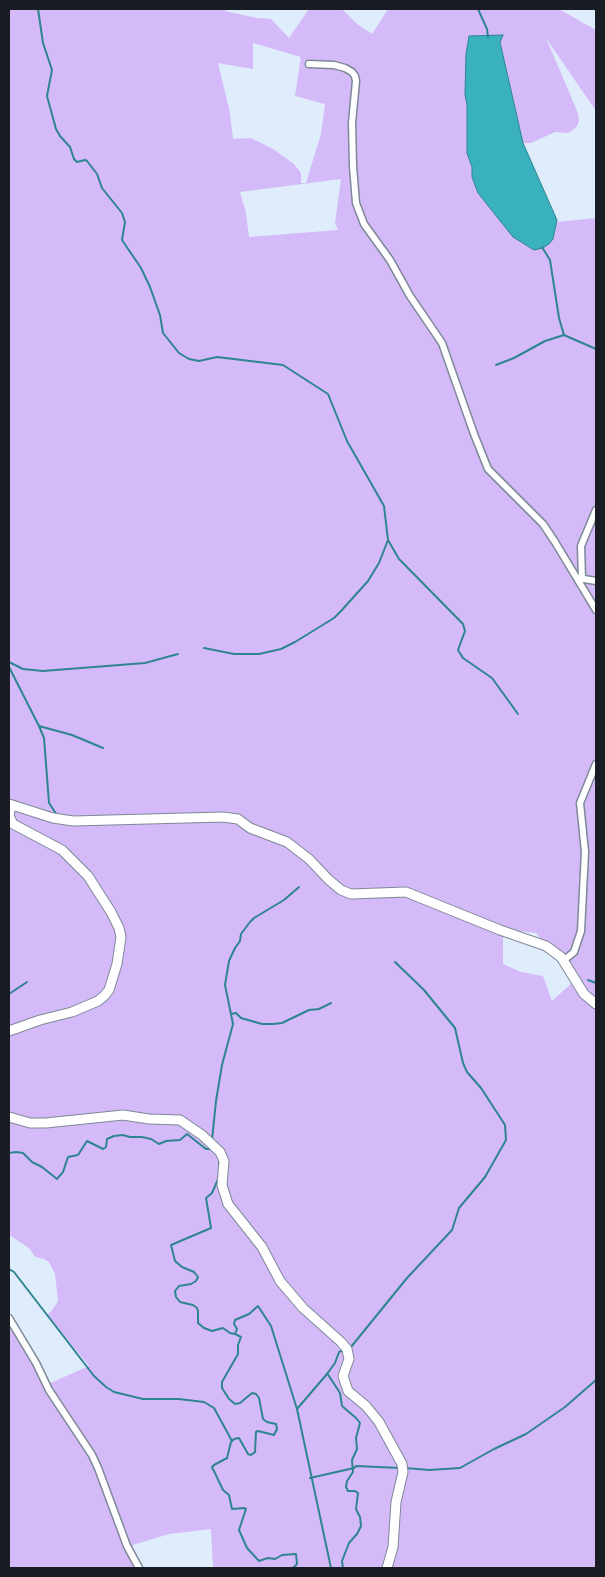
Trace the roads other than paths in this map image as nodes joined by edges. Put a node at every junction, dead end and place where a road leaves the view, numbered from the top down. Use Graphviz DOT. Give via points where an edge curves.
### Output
graph roads {
  1 [pos="308,64"];
  2 [pos="596,510"];
  3 [pos="580,578"];
  4 [pos="596,581"];
  5 [pos="596,610"];
  6 [pos="596,764"];
  7 [pos="10,805"];
  8 [pos="563,961"];
  9 [pos="596,1004"];
  10 [pos="9,1031"];
  11 [pos="9,1117"];
  12 [pos="9,1318"];
  13 [pos="139,1568"];
  14 [pos="387,1568"];
  1 -- 3 [label="street" via="334,65 355,76 353,166 359,214 442,343 488,469 542,524"];
  2 -- 3 [label="street" via="581,546"];
  3 -- 4 [label="street"];
  3 -- 5 [label="street"];
  6 -- 8 [label="street" via="580,803 585,871 582,931 574,952"];
  7 -- 8 [label="street" via="73,821 238,819 250,828 287,842 341,890 350,894 406,892 546,946"];
  7 -- 10 [label="street" via="9,816 13,824 62,850 88,876 111,912 121,936 117,964 104,996 72,1012"];
  8 -- 9 [label="street" via="584,994"];
  11 -- 14 [label="street" via="46,1124 123,1115 180,1120 220,1152 224,1160 222,1185 228,1204 262,1247 280,1281 303,1308 347,1349 349,1359 343,1376 348,1391 366,1406 378,1422 402,1464 393,1547"];
  12 -- 13 [label="street" via="49,1390 92,1455 127,1546"];
}
